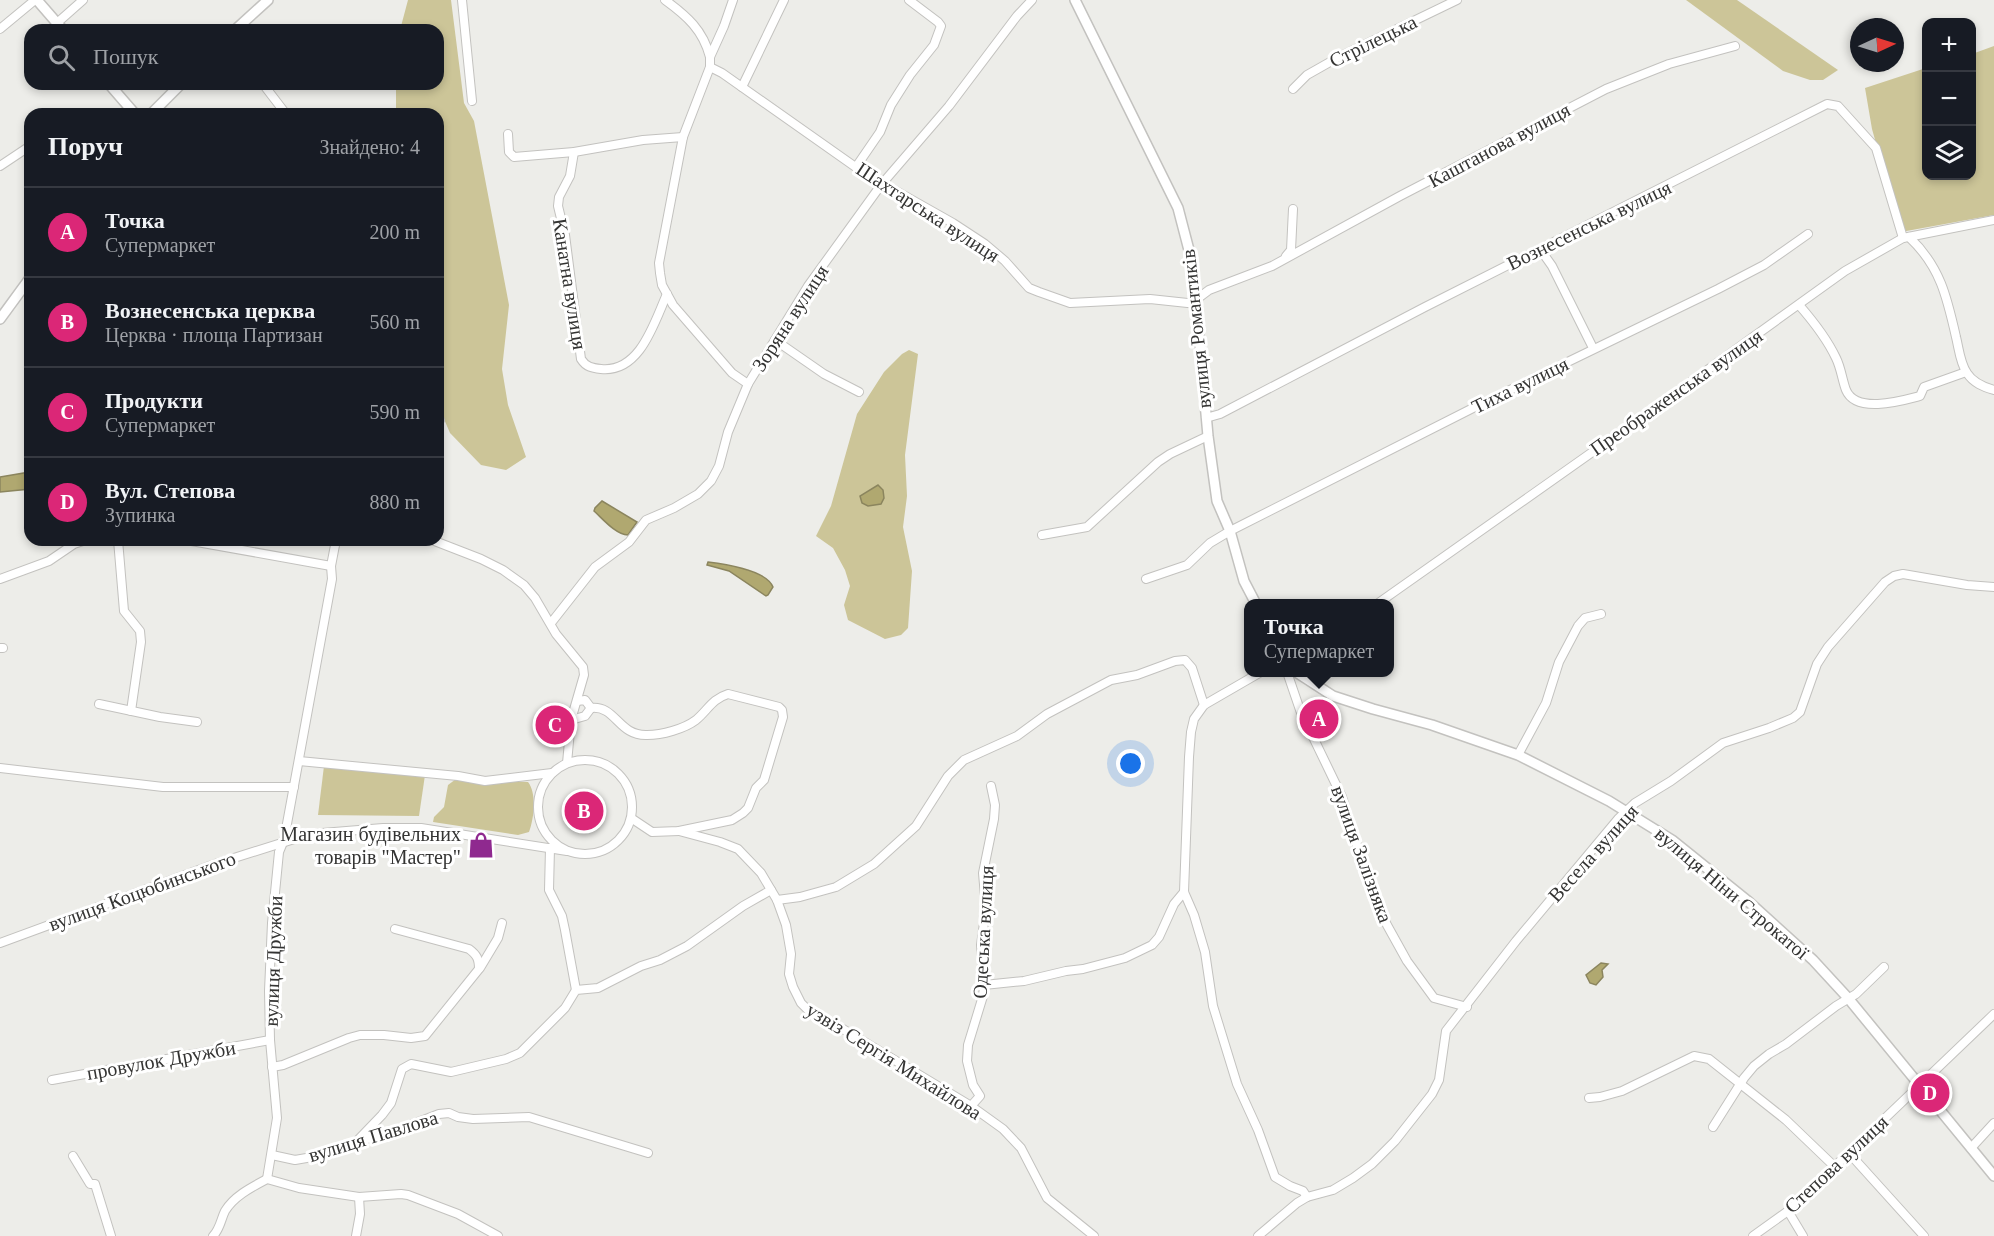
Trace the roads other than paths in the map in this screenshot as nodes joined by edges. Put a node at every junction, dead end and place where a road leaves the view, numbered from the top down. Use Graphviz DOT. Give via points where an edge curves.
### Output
graph roads {
  1 [pos="36,0"];
  2 [pos="83,0"];
  3 [pos="268,0"];
  4 [pos="462,0"];
  5 [pos="665,0"];
  6 [pos="733,0"];
  7 [pos="784,0"];
  8 [pos="909,0"];
  9 [pos="1032,0"];
  10 [pos="1075,0"];
  11 [pos="1457,0"];
  12 [pos="58,24"];
  13 [pos="62,24"];
  14 [pos="242,24"];
  15 [pos="0,29"];
  16 [pos="1735,46"];
  17 [pos="710,57"];
  18 [pos="710,68"];
  19 [pos="742,87"];
  20 [pos="1293,89"];
  21 [pos="115,90"];
  22 [pos="175,90"];
  23 [pos="268,90"];
  24 [pos="472,101"];
  25 [pos="130,108"];
  26 [pos="158,108"];
  27 [pos="281,108"];
  28 [pos="508,134"];
  29 [pos="683,136"];
  30 [pos="24,150"];
  31 [pos="574,152"];
  32 [pos="0,166"];
  33 [pos="856,166"];
  34 [pos="882,185"];
  35 [pos="1293,209"];
  36 [pos="1994,220"];
  37 [pos="1809,234"];
  38 [pos="1906,237"];
  39 [pos="1540,249"];
  40 [pos="1283,260"];
  41 [pos="24,286"];
  42 [pos="667,294"];
  43 [pos="1197,302"];
  44 [pos="1799,304"];
  45 [pos="0,319"];
  46 [pos="775,340"];
  47 [pos="1593,348"];
  48 [pos="1966,372"];
  49 [pos="748,384"];
  50 [pos="1994,390"];
  51 [pos="859,392"];
  52 [pos="1206,418"];
  53 [pos="1208,436"];
  54 [pos="1230,531"];
  55 [pos="1042,535"];
  56 [pos="444,545"];
  57 [pos="71,546"];
  58 [pos="119,546"];
  59 [pos="220,546"];
  60 [pos="335,546"];
  61 [pos="332,566"];
  62 [pos="0,579"];
  63 [pos="1146,579"];
  64 [pos="1994,587"];
  65 [pos="1254,599"];
  66 [pos="1383,599"];
  67 [pos="1600,615"];
  68 [pos="551,622"];
  69 [pos="1252,677"];
  70 [pos="1289,677"];
  71 [pos="1304,677"];
  72 [pos="577,701"];
  73 [pos="99,704"];
  74 [pos="1204,705"];
  75 [pos="591,708"];
  76 [pos="131,711"];
  77 [pos="574,716"];
  78 [pos="197,722"];
  79 [pos="1518,755"];
  80 [pos="298,761"];
  81 [pos="567,763"];
  82 [pos="0,768"];
  83 [pos="552,773"];
  84 [pos="991,786"];
  85 [pos="294,787"];
  86 [pos="1626,811"];
  87 [pos="631,818"];
  88 [pos="679,831"];
  89 [pos="284,840"];
  90 [pos="550,848"];
  91 [pos="567,851"];
  92 [pos="771,890"];
  93 [pos="1184,892"];
  94 [pos="777,900"];
  95 [pos="502,923"];
  96 [pos="395,929"];
  97 [pos="0,943"];
  98 [pos="1884,967"];
  99 [pos="479,969"];
  100 [pos="984,986"];
  101 [pos="576,990"];
  102 [pos="1848,998"];
  103 [pos="1467,1007"];
  104 [pos="1994,1014"];
  105 [pos="270,1040"];
  106 [pos="272,1067"];
  107 [pos="51,1080"];
  108 [pos="1740,1083"];
  109 [pos="1918,1086"];
  110 [pos="1589,1098"];
  111 [pos="971,1106"];
  112 [pos="1994,1123"];
  113 [pos="1713,1127"];
  114 [pos="356,1142"];
  115 [pos="1971,1148"];
  116 [pos="648,1153"];
  117 [pos="1850,1153"];
  118 [pos="272,1155"];
  119 [pos="73,1156"];
  120 [pos="1835,1167"];
  121 [pos="1994,1176"];
  122 [pos="267,1179"];
  123 [pos="359,1197"];
  124 [pos="1307,1197"];
  125 [pos="1788,1211"];
  126 [pos="111,1236"];
  127 [pos="213,1236"];
  128 [pos="356,1236"];
  129 [pos="498,1236"];
  130 [pos="1094,1236"];
  131 [pos="1258,1236"];
  132 [pos="1753,1236"];
  133 [pos="1803,1236"];
  134 [pos="1924,1236"];
  1 -- 12 [label="street"];
  1 -- 15 [label="street"];
  2 -- 13 [label="street"];
  3 -- 14 [label="street"];
  4 -- 24 [label="street"];
  5 -- 17 [label="street" via="687,16 707,43"];
  6 -- 17 [label="street"];
  7 -- 19 [label="street"];
  8 -- 33 [label="street" via="938,22 939,33"];
  9 -- 34 [label="street, Зоряна вулиця"];
  10 -- 43 [label="street, вулиця Романтиків" via="1178,208"];
  11 -- 20 [label="street, Стрілецька" via="1327,63"];
  16 -- 40 [label="street, Каштанова вулиця" via="1669,64 1606,89"];
  17 -- 18 [label="street"];
  18 -- 19 [label="street, Шахтарська вулиця"];
  18 -- 29 [label="street"];
  19 -- 33 [label="street, Шахтарська вулиця"];
  21 -- 25 [label="street"];
  22 -- 26 [label="street"];
  23 -- 27 [label="street"];
  28 -- 31 [label="street" via="509,152 514,157"];
  29 -- 31 [label="street"];
  29 -- 42 [label="street" via="659,263"];
  30 -- 32 [label="street"];
  31 -- 42 [label="street, Канатна вулиця" via="558,206 584,364 611,370 625,365 638,353"];
  33 -- 34 [label="street, Шахтарська вулиця"];
  34 -- 43 [label="street, Шахтарська вулиця" via="985,244 1029,288 1039,292 1070,303 1150,299"];
  34 -- 46 [label="street, Зоряна вулиця" via="808,286"];
  35 -- 40 [label="street" via="1291,250"];
  36 -- 38 [label="street, Преображенська вулиця"];
  37 -- 47 [label="street, Тиха вулиця" via="1764,265"];
  38 -- 39 [label="street, Вознесенська вулиця" via="1876,148 1838,106 1827,104"];
  38 -- 44 [label="street, Преображенська вулиця" via="1845,271"];
  38 -- 48 [label="street" via="1935,268"];
  39 -- 47 [label="street"];
  39 -- 52 [label="street, Вознесенська вулиця"];
  40 -- 43 [label="street, Каштанова вулиця" via="1209,290"];
  41 -- 45 [label="street"];
  42 -- 49 [label="street" via="732,373"];
  43 -- 52 [label="street, вулиця Романтиків"];
  44 -- 48 [label="street" via="1837,359 1846,391 1852,398 1873,404 1901,401 1920,396 1924,387"];
  44 -- 66 [label="street, Преображенська вулиця"];
  46 -- 49 [label="street, Зоряна вулиця"];
  46 -- 51 [label="street" via="824,374"];
  47 -- 54 [label="street, Тиха вулиця"];
  48 -- 50 [label="street" via="1980,385"];
  49 -- 68 [label="street, Зоряна вулиця" via="711,481 698,494 646,520 629,542 595,567"];
  52 -- 53 [label="street, вулиця Романтиків"];
  53 -- 54 [label="street, вулиця Романтиків" via="1217,501"];
  53 -- 55 [label="street" via="1158,462 1087,527"];
  54 -- 63 [label="street, Тиха вулиця" via="1187,565"];
  54 -- 65 [label="street, вулиця Романтиків" via="1244,581"];
  56 -- 68 [label="street" via="503,570 524,585"];
  57 -- 62 [label="street" via="49,561"];
  58 -- 76 [label="street" via="124,611 140,631 141,642"];
  59 -- 61 [label="street"];
  60 -- 61 [label="street, вулиця Дружби"];
  61 -- 80 [label="street, вулиця Дружби"];
  64 -- 86 [label="street, Весела вулиця" via="1894,576 1828,647 1817,664 1800,712 1769,728 1723,743"];
  67 -- 79 [label="street" via="1585,618 1578,626 1559,662 1546,702"];
  68 -- 72 [label="street" via="583,667"];
  69 -- 74 [label="street"];
  70 -- 103 [label="street, вулиця Залізняка" via="1300,710 1342,796 1373,896 1387,925 1434,998"];
  71 -- 79 [label="street, вулиця Ніни Строкатої" via="1333,696"];
  72 -- 75 [label="street" via="585,700"];
  72 -- 77 [label="street"];
  73 -- 76 [label="street"];
  74 -- 93 [label="street" via="1191,732"];
  74 -- 94 [label="street" via="1185,660 1111,680 1047,714 1017,736 964,760 948,776 916,826 874,864 836,887"];
  75 -- 77 [label="street" via="585,716"];
  75 -- 88 [label="street" via="609,711 623,728 646,736 676,730 728,694 782,710 764,780 748,808 732,820"];
  76 -- 78 [label="street"];
  77 -- 81 [label="street"];
  79 -- 86 [label="street, вулиця Ніни Строкатої"];
  80 -- 83 [label="street" via="485,781"];
  80 -- 85 [label="street, вулиця Дружби"];
  81 -- 83 [label="street"];
  81 -- 87 [label="street" via="592,760 616,772 629,791"];
  82 -- 85 [label="street" via="164,788"];
  83 -- 91 [label="street" via="540,792 538,816 549,838"];
  84 -- 100 [label="street, Одеська вулиця" via="994,819 983,873"];
  85 -- 89 [label="street, вулиця Дружби"];
  86 -- 102 [label="street, вулиця Ніни Строкатої" via="1672,840 1749,902"];
  86 -- 103 [label="street, Весела вулиця"];
  87 -- 88 [label="street" via="652,832"];
  87 -- 91 [label="street" via="623,836 606,849 590,854"];
  88 -- 92 [label="street, узвіз Сергія Михайлова" via="738,849"];
  89 -- 90 [label="street, вулиця Коцюбинського" via="310,834 421,828"];
  89 -- 97 [label="street, вулиця Коцюбинського"];
  89 -- 105 [label="street, вулиця Дружби" via="279,852 272,923"];
  90 -- 91 [label="street, вулиця Коцюбинського"];
  90 -- 101 [label="street" via="549,890 565,930"];
  92 -- 94 [label="street, узвіз Сергія Михайлова"];
  92 -- 101 [label="street" via="660,960 598,988"];
  93 -- 100 [label="street" via="1152,945 1125,958"];
  93 -- 124 [label="street" via="1205,952 1213,1006 1237,1084 1275,1177"];
  94 -- 111 [label="street, узвіз Сергія Михайлова" via="791,954 789,974 801,1003"];
  95 -- 99 [label="street" via="498,938"];
  96 -- 99 [label="street" via="469,950 476,954"];
  98 -- 102 [label="street"];
  99 -- 106 [label="street" via="425,1036 360,1035"];
  100 -- 111 [label="street, Одеська вулиця" via="968,1045 969,1074 980,1096"];
  101 -- 114 [label="street" via="565,1008 520,1053 452,1072 411,1064 402,1069 391,1103"];
  102 -- 108 [label="street" via="1769,1054"];
  102 -- 109 [label="street, вулиця Ніни Строкатої"];
  103 -- 124 [label="street, Весела вулиця" via="1446,1031 1442,1070 1432,1094 1395,1141 1353,1178 1333,1190"];
  104 -- 109 [label="street, Степова вулиця"];
  105 -- 106 [label="street, вулиця Дружби"];
  105 -- 107 [label="street, провулок Дружби"];
  106 -- 118 [label="street, вулиця Дружби" via="277,1118"];
  108 -- 110 [label="street" via="1709,1059 1694,1056 1622,1091"];
  108 -- 113 [label="street"];
  108 -- 120 [label="street"];
  109 -- 115 [label="street, вулиця Ніни Строкатої"];
  109 -- 117 [label="street, Степова вулиця"];
  111 -- 130 [label="street, узвіз Сергія Михайлова" via="1013,1138 1047,1198"];
  112 -- 115 [label="street"];
  114 -- 116 [label="street, вулиця Павлова" via="449,1113 473,1119 529,1117"];
  114 -- 118 [label="street, вулиця Павлова" via="295,1160"];
  115 -- 121 [label="street, вулиця Ніни Строкатої"];
  117 -- 120 [label="street, Степова вулиця"];
  117 -- 134 [label="street"];
  118 -- 122 [label="street, вулиця Дружби"];
  119 -- 126 [label="street" via="90,1184 96,1184"];
  120 -- 125 [label="street, Степова вулиця"];
  122 -- 123 [label="street" via="280,1185"];
  122 -- 127 [label="street" via="227,1207"];
  123 -- 128 [label="street"];
  123 -- 129 [label="street" via="401,1194 458,1214"];
  124 -- 131 [label="street, Весела вулиця"];
  125 -- 132 [label="street, Степова вулиця"];
  125 -- 133 [label="street"];
}
